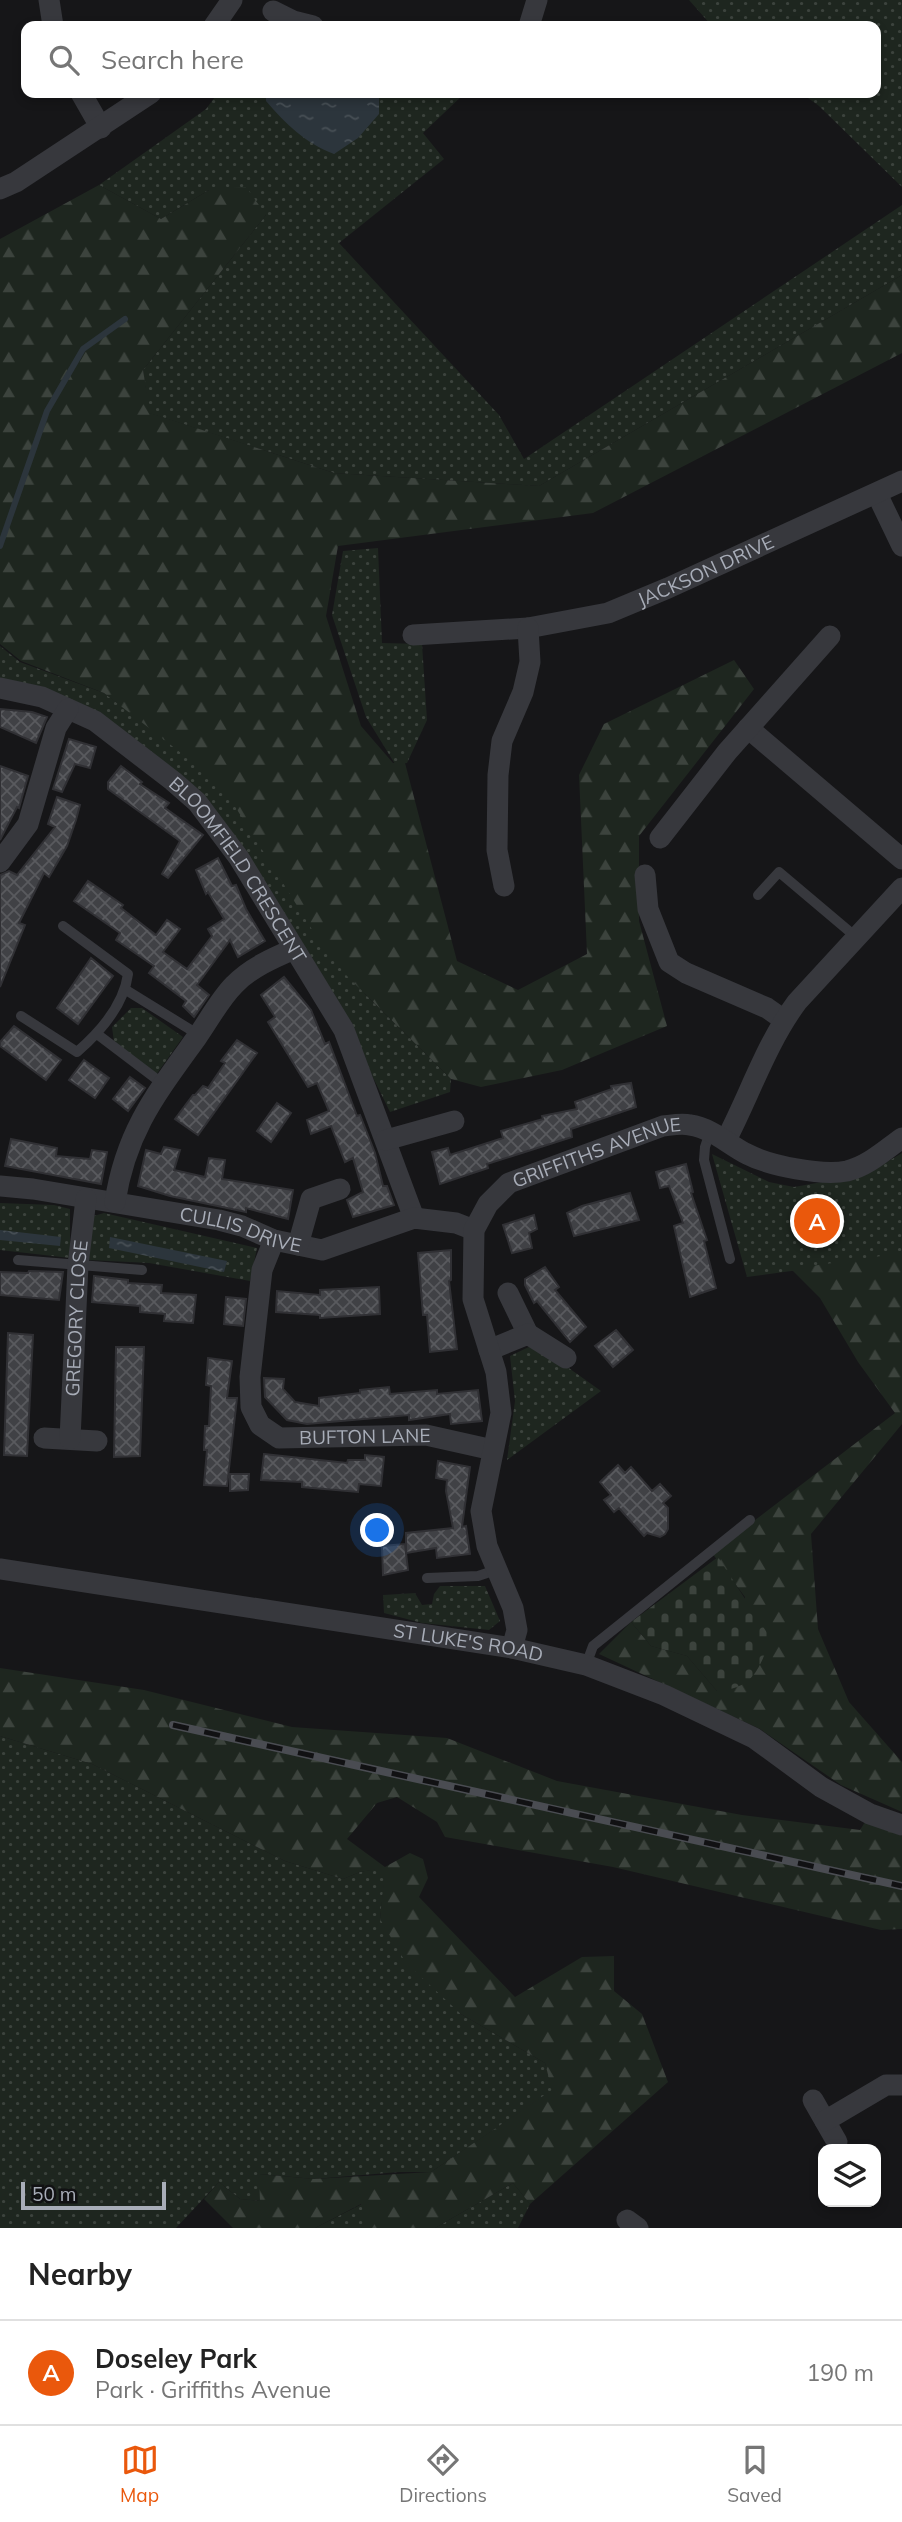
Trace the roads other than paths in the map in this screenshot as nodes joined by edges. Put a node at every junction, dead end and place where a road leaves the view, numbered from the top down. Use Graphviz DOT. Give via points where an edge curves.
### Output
graph roads {
  1 [pos="49,0"];
  2 [pos="232,0"];
  3 [pos="537,0"];
  4 [pos="273,10"];
  5 [pos="52,21"];
  6 [pos="217,21"];
  7 [pos="293,21"];
  8 [pos="531,21"];
  9 [pos="84,98"];
  10 [pos="144,98"];
  11 [pos="101,128"];
  12 [pos="0,189"];
  13 [pos="902,481"];
  14 [pos="877,494"];
  15 [pos="902,545"];
  16 [pos="528,628"];
  17 [pos="413,635"];
  18 [pos="830,636"];
  19 [pos="0,688"];
  20 [pos="68,709"];
  21 [pos="748,728"];
  22 [pos="660,838"];
  23 [pos="902,859"];
  24 [pos="0,862"];
  25 [pos="645,875"];
  26 [pos="504,886"];
  27 [pos="902,888"];
  28 [pos="758,895"];
  29 [pos="63,926"];
  30 [pos="856,937"];
  31 [pos="294,949"];
  32 [pos="127,990"];
  33 [pos="21,1016"];
  34 [pos="784,1020"];
  35 [pos="97,1034"];
  36 [pos="199,1035"];
  37 [pos="163,1084"];
  38 [pos="454,1121"];
  39 [pos="718,1136"];
  40 [pos="902,1138"];
  41 [pos="386,1140"];
  42 [pos="0,1186"];
  43 [pos="340,1189"];
  44 [pos="86,1199"];
  45 [pos="115,1202"];
  46 [pos="415,1218"];
  47 [pos="474,1230"];
  48 [pos="274,1240"];
  49 [pos="298,1245"];
  50 [pos="730,1259"];
  51 [pos="18,1260"];
  52 [pos="78,1265"];
  53 [pos="142,1270"];
  54 [pos="508,1293"];
  55 [pos="528,1334"];
  56 [pos="489,1350"];
  57 [pos="566,1358"];
  58 [pos="44,1438"];
  59 [pos="70,1439"];
  60 [pos="97,1441"];
  61 [pos="493,1450"];
  62 [pos="750,1520"];
  63 [pos="0,1569"];
  64 [pos="496,1570"];
  65 [pos="427,1578"];
  66 [pos="512,1648"];
  67 [pos="586,1665"];
  68 [pos="902,1825"];
  69 [pos="902,2085"];
  70 [pos="813,2100"];
  71 [pos="825,2121"];
  72 [pos="837,2142"];
  1 -- 5 [label="street"];
  2 -- 6 [label="street"];
  3 -- 8 [label="street"];
  4 -- 7 [label="street"];
  9 -- 11 [label="street"];
  10 -- 11 [label="street"];
  11 -- 12 [label="street"];
  13 -- 14 [label="street, JACKSON DRIVE"];
  14 -- 15 [label="street"];
  14 -- 16 [label="street, JACKSON DRIVE" via="608,613"];
  16 -- 17 [label="street, JACKSON DRIVE"];
  16 -- 26 [label="street" via="530,662 502,741 498,775 497,850"];
  18 -- 21 [label="street"];
  19 -- 20 [label="street, BLOOMFIELD CRESCENT" via="42,697"];
  20 -- 24 [label="street" via="56,728 28,824"];
  20 -- 31 [label="street, BLOOMFIELD CRESCENT" via="95,721 197,803 239,858"];
  21 -- 22 [label="street"];
  21 -- 23 [label="street"];
  25 -- 34 [label="street" via="648,909 669,962"];
  27 -- 30 [label="street"];
  28 -- 30 [label="lane" via="779,872"];
  29 -- 32 [label="lane" via="128,974"];
  30 -- 34 [label="street"];
  31 -- 36 [label="street" via="264,962 234,985"];
  31 -- 41 [label="street, BLOOMFIELD CRESCENT" via="344,1030"];
  32 -- 35 [label="lane"];
  32 -- 36 [label="lane"];
  33 -- 35 [label="lane" via="77,1052"];
  34 -- 39 [label="street"];
  35 -- 37 [label="lane"];
  36 -- 37 [label="street"];
  37 -- 45 [label="street" via="130,1141"];
  38 -- 41 [label="street"];
  39 -- 40 [label="street, GRIFFITHS AVENUE" via="773,1164 829,1172 869,1162"];
  39 -- 47 [label="street, GRIFFITHS AVENUE" via="691,1125 663,1126 542,1170 509,1183 488,1204"];
  39 -- 50 [label="lane" via="705,1147 704,1160"];
  41 -- 46 [label="street, BLOOMFIELD CRESCENT"];
  42 -- 44 [label="street, CULLIS DRIVE"];
  43 -- 49 [label="street" via="312,1199"];
  44 -- 45 [label="street, CULLIS DRIVE"];
  44 -- 52 [label="street, GREGORY CLOSE"];
  45 -- 48 [label="street, CULLIS DRIVE" via="219,1220"];
  46 -- 47 [label="street, CULLIS DRIVE"];
  46 -- 49 [label="street, CULLIS DRIVE" via="322,1250"];
  47 -- 56 [label="street" via="473,1300"];
  48 -- 49 [label="street, CULLIS DRIVE"];
  48 -- 61 [label="street, BUFTON LANE" via="262,1270 250,1377 251,1407 260,1425 279,1438 426,1435"];
  51 -- 52 [label="lane"];
  52 -- 53 [label="lane"];
  52 -- 59 [label="street, GREGORY CLOSE"];
  54 -- 55 [label="street"];
  55 -- 56 [label="street"];
  55 -- 57 [label="street"];
  56 -- 61 [label="street" via="501,1413"];
  58 -- 59 [label="street"];
  59 -- 60 [label="street"];
  61 -- 64 [label="street" via="481,1511"];
  62 -- 67 [label="lane" via="593,1646"];
  63 -- 66 [label="street, ST LUKE'S ROAD"];
  64 -- 65 [label="lane" via="478,1576"];
  64 -- 66 [label="street" via="513,1608 517,1630"];
  66 -- 67 [label="street, ST LUKE'S ROAD"];
  67 -- 68 [label="street, ST LUKE'S ROAD" via="664,1695 754,1738 821,1787 870,1814"];
  69 -- 71 [label="street" via="886,2085"];
  70 -- 71 [label="street"];
  71 -- 72 [label="street"];
}
